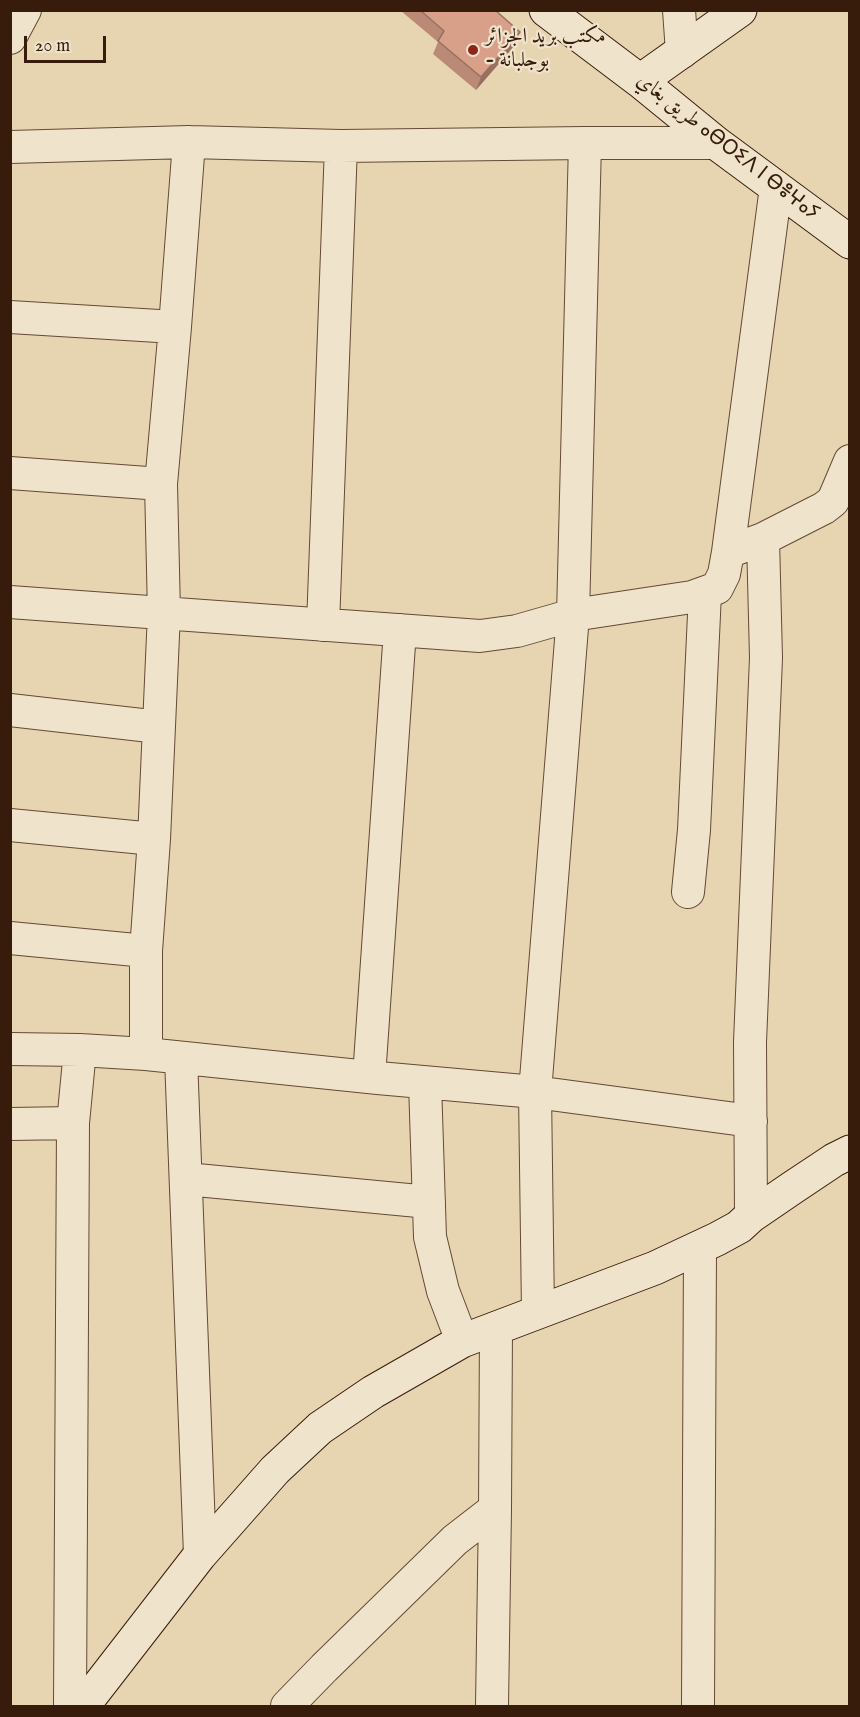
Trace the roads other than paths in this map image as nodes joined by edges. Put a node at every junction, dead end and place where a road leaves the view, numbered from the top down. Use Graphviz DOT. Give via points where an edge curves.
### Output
graph roads {
  1 [pos="25,10"];
  2 [pos="546,10"];
  3 [pos="679,10"];
  4 [pos="740,10"];
  5 [pos="10,38"];
  6 [pos="682,52"];
  7 [pos="640,81"];
  8 [pos="189,142"];
  9 [pos="585,143"];
  10 [pos="716,143"];
  11 [pos="342,146"];
  12 [pos="10,147"];
  13 [pos="776,187"];
  14 [pos="849,242"];
  15 [pos="10,317"];
  16 [pos="175,327"];
  17 [pos="849,461"];
  18 [pos="10,473"];
  19 [pos="162,484"];
  20 [pos="763,539"];
  21 [pos="728,552"];
  22 [pos="705,593"];
  23 [pos="10,602"];
  24 [pos="164,613"];
  25 [pos="573,615"];
  26 [pos="323,625"];
  27 [pos="400,630"];
  28 [pos="10,710"];
  29 [pos="159,727"];
  30 [pos="10,825"];
  31 [pos="154,839"];
  32 [pos="688,892"];
  33 [pos="10,938"];
  34 [pos="146,951"];
  35 [pos="10,1049"];
  36 [pos="80,1050"];
  37 [pos="146,1054"];
  38 [pos="181,1058"];
  39 [pos="369,1077"];
  40 [pos="425,1083"];
  41 [pos="535,1092"];
  42 [pos="751,1121"];
  43 [pos="73,1123"];
  44 [pos="10,1124"];
  45 [pos="849,1152"];
  46 [pos="186,1179"];
  47 [pos="429,1202"];
  48 [pos="751,1216"];
  49 [pos="700,1247"];
  50 [pos="538,1312"];
  51 [pos="496,1328"];
  52 [pos="462,1341"];
  53 [pos="495,1509"];
  54 [pos="200,1555"];
  55 [pos="70,1707"];
  56 [pos="83,1707"];
  57 [pos="287,1707"];
  58 [pos="492,1707"];
  59 [pos="698,1707"];
  1 -- 5 [label="street"];
  2 -- 7 [label="street, طريق بغاي ⴰⴱⵔⵉⴷ ⵏ ⴱⴻⵖⴰⵢ"];
  3 -- 6 [label="street"];
  4 -- 6 [label="street"];
  6 -- 7 [label="street"];
  7 -- 10 [label="street, طريق بغاي ⴰⴱⵔⵉⴷ ⵏ ⴱⴻⵖⴰⵢ"];
  8 -- 11 [label="street"];
  8 -- 12 [label="street"];
  8 -- 16 [label="street"];
  9 -- 10 [label="street"];
  9 -- 11 [label="street"];
  9 -- 25 [label="street"];
  10 -- 13 [label="street, طريق بغاي ⴰⴱⵔⵉⴷ ⵏ ⴱⴻⵖⴰⵢ"];
  11 -- 26 [label="street"];
  13 -- 14 [label="street, طريق بغاي ⴰⴱⵔⵉⴷ ⵏ ⴱⴻⵖⴰⵢ"];
  13 -- 21 [label="street"];
  15 -- 16 [label="street"];
  16 -- 19 [label="street"];
  17 -- 20 [label="street" via="830,504"];
  18 -- 19 [label="street"];
  19 -- 24 [label="street"];
  20 -- 21 [label="street"];
  20 -- 42 [label="street" via="766,658 750,1042"];
  21 -- 22 [label="street" via="721,581 717,588"];
  22 -- 25 [label="street"];
  22 -- 32 [label="street"];
  23 -- 24 [label="street"];
  24 -- 26 [label="street"];
  24 -- 29 [label="street"];
  25 -- 27 [label="street" via="517,631 480,636"];
  25 -- 41 [label="street"];
  26 -- 27 [label="street"];
  27 -- 39 [label="street"];
  28 -- 29 [label="street"];
  29 -- 31 [label="street"];
  30 -- 31 [label="street"];
  31 -- 34 [label="street"];
  33 -- 34 [label="street"];
  34 -- 37 [label="street"];
  35 -- 36 [label="street"];
  36 -- 37 [label="street"];
  36 -- 43 [label="street"];
  37 -- 38 [label="street"];
  38 -- 39 [label="street"];
  38 -- 46 [label="street"];
  39 -- 40 [label="street"];
  40 -- 41 [label="street"];
  40 -- 47 [label="street"];
  41 -- 42 [label="street"];
  41 -- 50 [label="street"];
  42 -- 48 [label="street"];
  43 -- 44 [label="street"];
  43 -- 55 [label="street"];
  45 -- 48 [label="street"];
  46 -- 47 [label="street"];
  46 -- 54 [label="street"];
  47 -- 52 [label="street" via="430,1237 443,1291"];
  48 -- 49 [label="street" via="739,1227"];
  49 -- 50 [label="street"];
  49 -- 59 [label="street"];
  50 -- 51 [label="street"];
  51 -- 52 [label="street"];
  51 -- 53 [label="street"];
  52 -- 54 [label="street" via="373,1392 320,1428 275,1470"];
  53 -- 57 [label="street" via="455,1540"];
  53 -- 58 [label="street"];
  54 -- 56 [label="street"];
}
